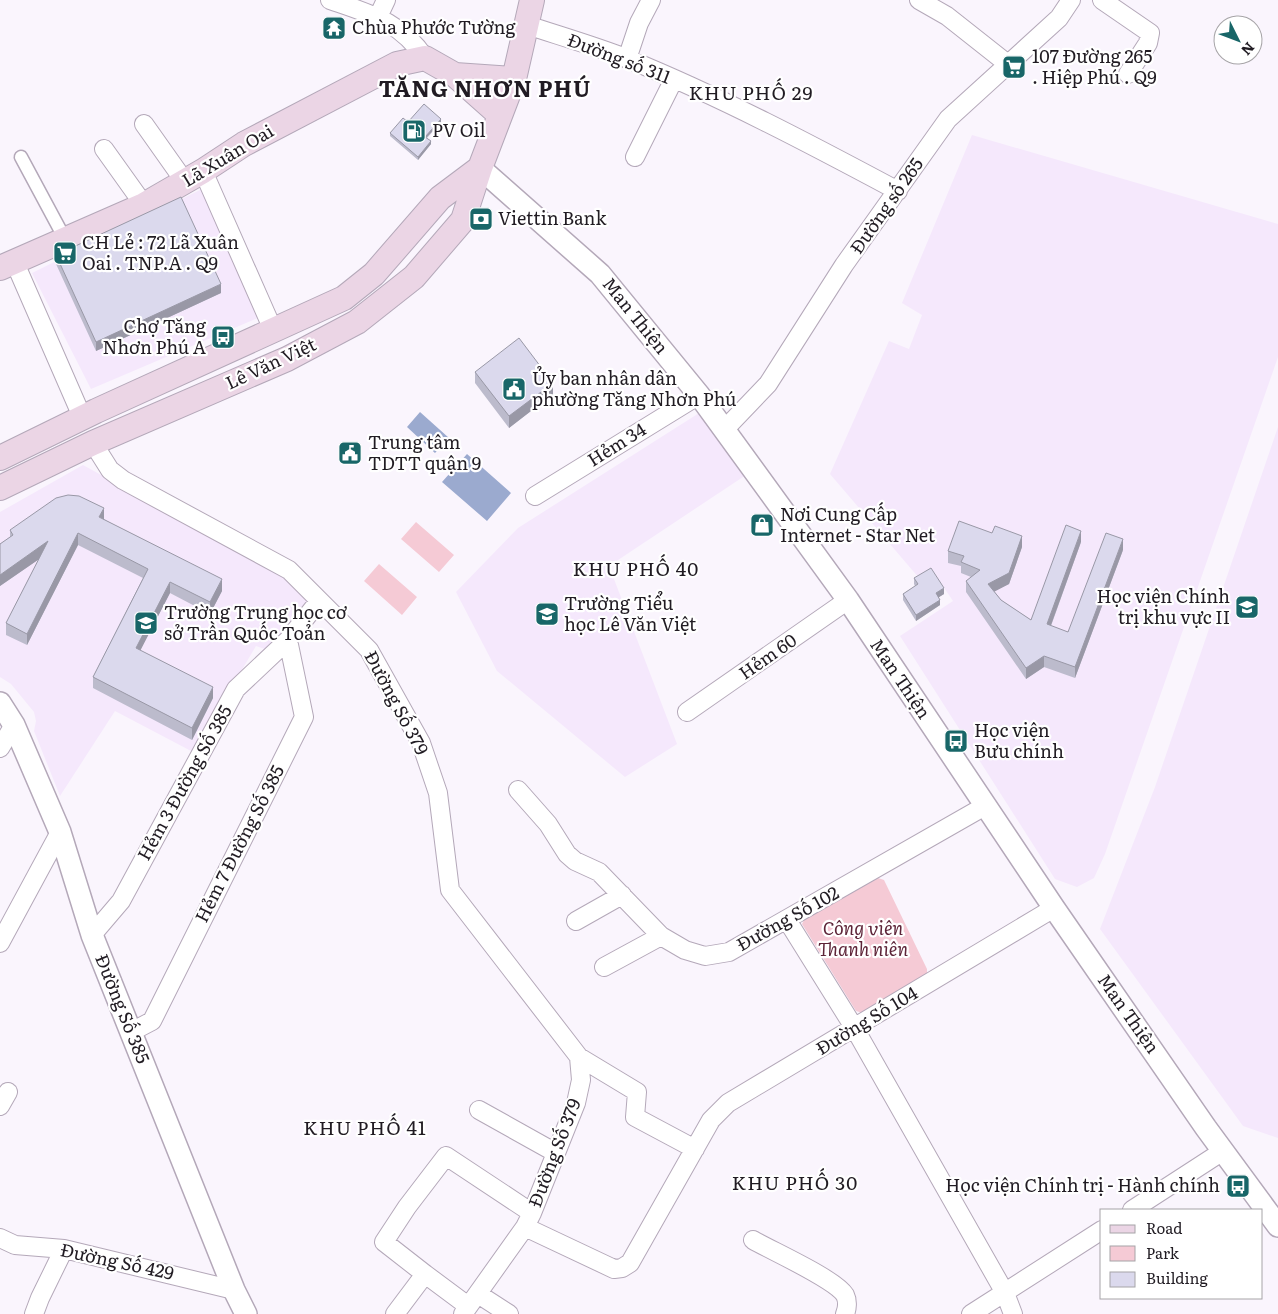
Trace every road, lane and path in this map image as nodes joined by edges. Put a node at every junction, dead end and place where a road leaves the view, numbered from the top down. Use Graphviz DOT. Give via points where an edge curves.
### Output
graph roads {
  1 [pos="330,0"];
  2 [pos="386,0"];
  3 [pos="532,0"];
  4 [pos="651,0"];
  5 [pos="919,0"];
  6 [pos="1071,0"];
  7 [pos="1102,0"];
  8 [pos="378,17"];
  9 [pos="527,25"];
  10 [pos="426,58"];
  11 [pos="627,58"];
  12 [pos="1009,65"];
  13 [pos="1128,74"];
  14 [pos="455,75"];
  15 [pos="514,79"];
  16 [pos="674,79"];
  17 [pos="500,115"];
  18 [pos="144,124"];
  19 [pos="104,149"];
  20 [pos="21,157"];
  21 [pos="635,158"];
  22 [pos="480,168"];
  23 [pos="194,176"];
  24 [pos="898,191"];
  25 [pos="144,205"];
  26 [pos="65,239"];
  27 [pos="7,265"];
  28 [pos="274,332"];
  29 [pos="287,359"];
  30 [pos="699,395"];
  31 [pos="83,419"];
  32 [pos="724,430"];
  33 [pos="93,443"];
  34 [pos="0,458"];
  35 [pos="0,488"];
  36 [pos="535,496"];
  37 [pos="848,600"];
  38 [pos="319,601"];
  39 [pos="288,640"];
  40 [pos="0,703"];
  41 [pos="687,712"];
  42 [pos="14,725"];
  43 [pos="0,748"];
  44 [pos="518,790"];
  45 [pos="985,806"];
  46 [pos="60,832"];
  47 [pos="622,895"];
  48 [pos="1054,908"];
  49 [pos="787,920"];
  50 [pos="576,921"];
  51 [pos="92,934"];
  52 [pos="662,936"];
  53 [pos="0,943"];
  54 [pos="604,967"];
  55 [pos="855,1029"];
  56 [pos="131,1032"];
  57 [pos="579,1057"];
  58 [pos="479,1110"];
  59 [pos="695,1149"];
  60 [pos="1223,1151"];
  61 [pos="556,1153"];
  62 [pos="1139,1208"];
  63 [pos="528,1220"];
  64 [pos="1278,1226"];
  65 [pos="1100,1231"];
  66 [pos="0,1238"];
  67 [pos="753,1240"];
  68 [pos="64,1249"];
  69 [pos="426,1274"];
  70 [pos="234,1290"];
  71 [pos="1005,1293"];
  72 [pos="470,1305"];
  73 [pos="851,1312"];
  74 [pos="34,1314"];
  75 [pos="246,1314"];
  76 [pos="395,1314"];
  77 [pos="509,1314"];
  78 [pos="971,1314"];
  79 [pos="1013,1314"];
  1 -- 8 [label="street"];
  2 -- 8 [label="street"];
  3 -- 9 [label="main road, Lê Văn Việt"];
  4 -- 11 [label="street" via="638,23"];
  5 -- 12 [label="street" via="947,16"];
  6 -- 12 [label="street, Đường số 265" via="1058,18"];
  7 -- 13 [label="street" via="1150,33 1148,43"];
  8 -- 10 [label="street" via="400,30"];
  9 -- 11 [label="street, Đường số 311"];
  9 -- 15 [label="main road, Lê Văn Việt"];
  10 -- 14 [label="main road"];
  10 -- 23 [label="main road, Lã Xuân Oai" via="397,64 374,74 244,144"];
  11 -- 16 [label="street, Đường số 311"];
  12 -- 24 [label="street, Đường số 265" via="948,119"];
  14 -- 15 [label="main road"];
  14 -- 17 [label="main road"];
  15 -- 17 [label="main road, Lê Văn Việt"];
  16 -- 21 [label="street"];
  16 -- 24 [label="street, Đường số 311" via="795,136"];
  17 -- 22 [label="main road, Lê Văn Việt"];
  18 -- 23 [label="street"];
  19 -- 25 [label="street"];
  20 -- 26 [label="street"];
  22 -- 28 [label="main road, Lê Văn Việt" via="440,198 374,274 344,298"];
  22 -- 29 [label="main road, Lê Văn Việt" via="463,220 414,276 358,322"];
  22 -- 30 [label="street, Man Thiện" via="600,274"];
  23 -- 25 [label="main road, Lã Xuân Oai"];
  23 -- 28 [label="street"];
  24 -- 32 [label="street, Đường số 265" via="844,265 768,384"];
  25 -- 26 [label="main road, Lã Xuân Oai"];
  26 -- 27 [label="main road, Lã Xuân Oai"];
  27 -- 31 [label="street"];
  28 -- 29 [label="main road"];
  28 -- 31 [label="main road, Lê Văn Việt"];
  29 -- 33 [label="main road, Lê Văn Việt"];
  30 -- 32 [label="street, Man Thiện"];
  30 -- 36 [label="street, Hẻm 34"];
  31 -- 33 [label="main road"];
  31 -- 34 [label="main road, Lê Văn Việt"];
  32 -- 37 [label="street, Man Thiện"];
  33 -- 35 [label="main road, Lê Văn Việt"];
  33 -- 38 [label="street, Đường Số 379" via="100,458 123,480 289,570"];
  37 -- 41 [label="street, Hẻm 60"];
  37 -- 45 [label="street, Man Thiện"];
  38 -- 39 [label="street, Hẻm 3 Đường Số 385"];
  38 -- 57 [label="street, Đường Số 379" via="370,650 421,743 438,793 450,890"];
  39 -- 51 [label="street, Hẻm 3 Đường Số 385" via="236,689 121,901"];
  39 -- 56 [label="street, Hẻm 7 Đường Số 385" via="304,717 152,1021"];
  40 -- 42 [label="street, Đường Số 385"];
  42 -- 43 [label="street"];
  42 -- 46 [label="street, Đường Số 385"];
  44 -- 47 [label="street, Đường Số 102" via="548,824 567,854 598,872"];
  45 -- 48 [label="street, Man Thiện"];
  45 -- 49 [label="street, Đường Số 102"];
  46 -- 51 [label="street, Đường Số 385"];
  46 -- 53 [label="street"];
  47 -- 50 [label="street"];
  47 -- 52 [label="street, Đường Số 102"];
  48 -- 55 [label="street, Đường Số 104"];
  48 -- 60 [label="street, Man Thiện"];
  49 -- 52 [label="street, Đường Số 102" via="729,952 705,956 685,950"];
  49 -- 55 [label="street"];
  51 -- 56 [label="street, Đường Số 385"];
  52 -- 54 [label="street"];
  55 -- 59 [label="street, Đường Số 104" via="728,1103 711,1120"];
  55 -- 71 [label="street"];
  56 -- 70 [label="street, Đường Số 385"];
  57 -- 59 [label="street" via="637,1092 636,1117"];
  57 -- 61 [label="street, Đường Số 379" via="581,1080 576,1103"];
  58 -- 61 [label="street"];
  59 -- 63 [label="street, Đường Số 379" via="630,1263 622,1268 614,1269"];
  60 -- 62 [label="street"];
  60 -- 64 [label="street, Man Thiện"];
  61 -- 63 [label="street, Đường Số 379"];
  63 -- 69 [label="street" via="446,1156 384,1242"];
  63 -- 72 [label="street, Đường Số 379"];
  65 -- 71 [label="street"];
  66 -- 68 [label="street, Đường Số 429" via="15,1245"];
  67 -- 73 [label="street" via="830,1283 845,1295"];
  68 -- 70 [label="street, Đường Số 429"];
  68 -- 74 [label="street"];
  69 -- 72 [label="street"];
  69 -- 76 [label="street"];
  70 -- 75 [label="street, Đường Số 385"];
  71 -- 78 [label="street"];
  71 -- 79 [label="street"];
  72 -- 77 [label="street"];
}
